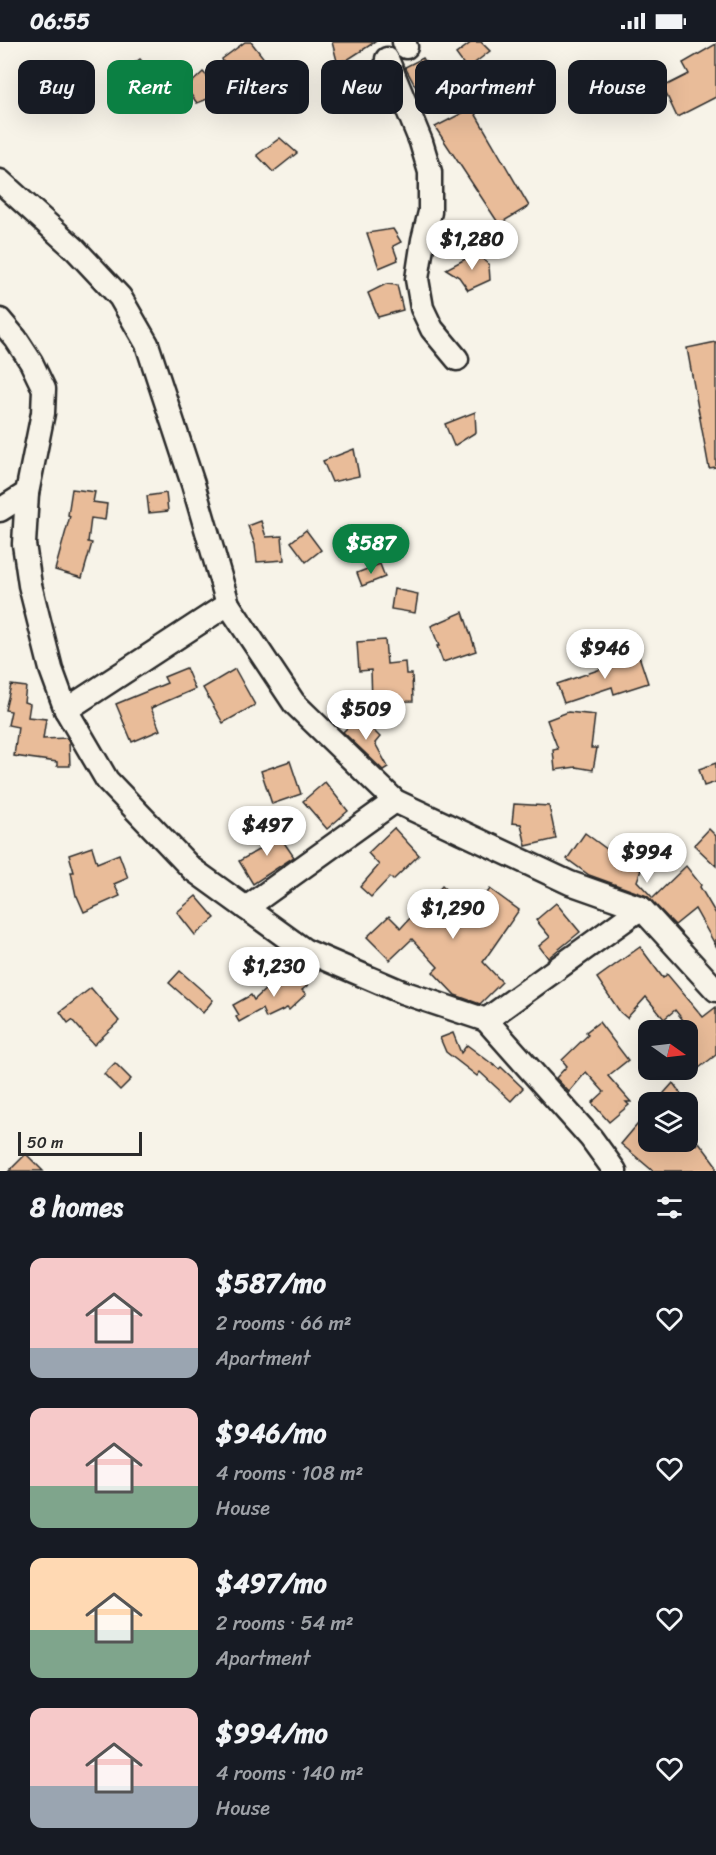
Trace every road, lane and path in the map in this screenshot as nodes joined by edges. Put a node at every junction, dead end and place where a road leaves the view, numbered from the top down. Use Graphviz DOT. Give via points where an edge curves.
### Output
graph roads {
  1 [pos="387,59"];
  2 [pos="0,181"];
  3 [pos="0,320"];
  4 [pos="457,359"];
  5 [pos="27,493"];
  6 [pos="0,510"];
  7 [pos="228,604"];
  8 [pos="66,711"];
  9 [pos="395,801"];
  10 [pos="246,908"];
  11 [pos="641,908"];
  12 [pos="716,990"];
  13 [pos="486,1020"];
  14 [pos="615,1171"];
  1 -- 4 [label="street" via="430,172 430,212 417,279 422,308 432,329"];
  2 -- 7 [label="street" via="75,249 120,297 147,344"];
  3 -- 5 [label="street" via="31,362 44,389"];
  5 -- 6 [label="street"];
  5 -- 8 [label="street" via="24,544 30,585"];
  7 -- 8 [label="street"];
  7 -- 9 [label="street" via="294,704"];
  8 -- 10 [label="street" via="107,780 192,869"];
  9 -- 10 [label="street"];
  9 -- 11 [label="street" via="570,883"];
  10 -- 13 [label="street" via="304,950 402,992"];
  11 -- 12 [label="street"];
  11 -- 13 [label="street"];
  13 -- 14 [label="street" via="591,1138"];
}
